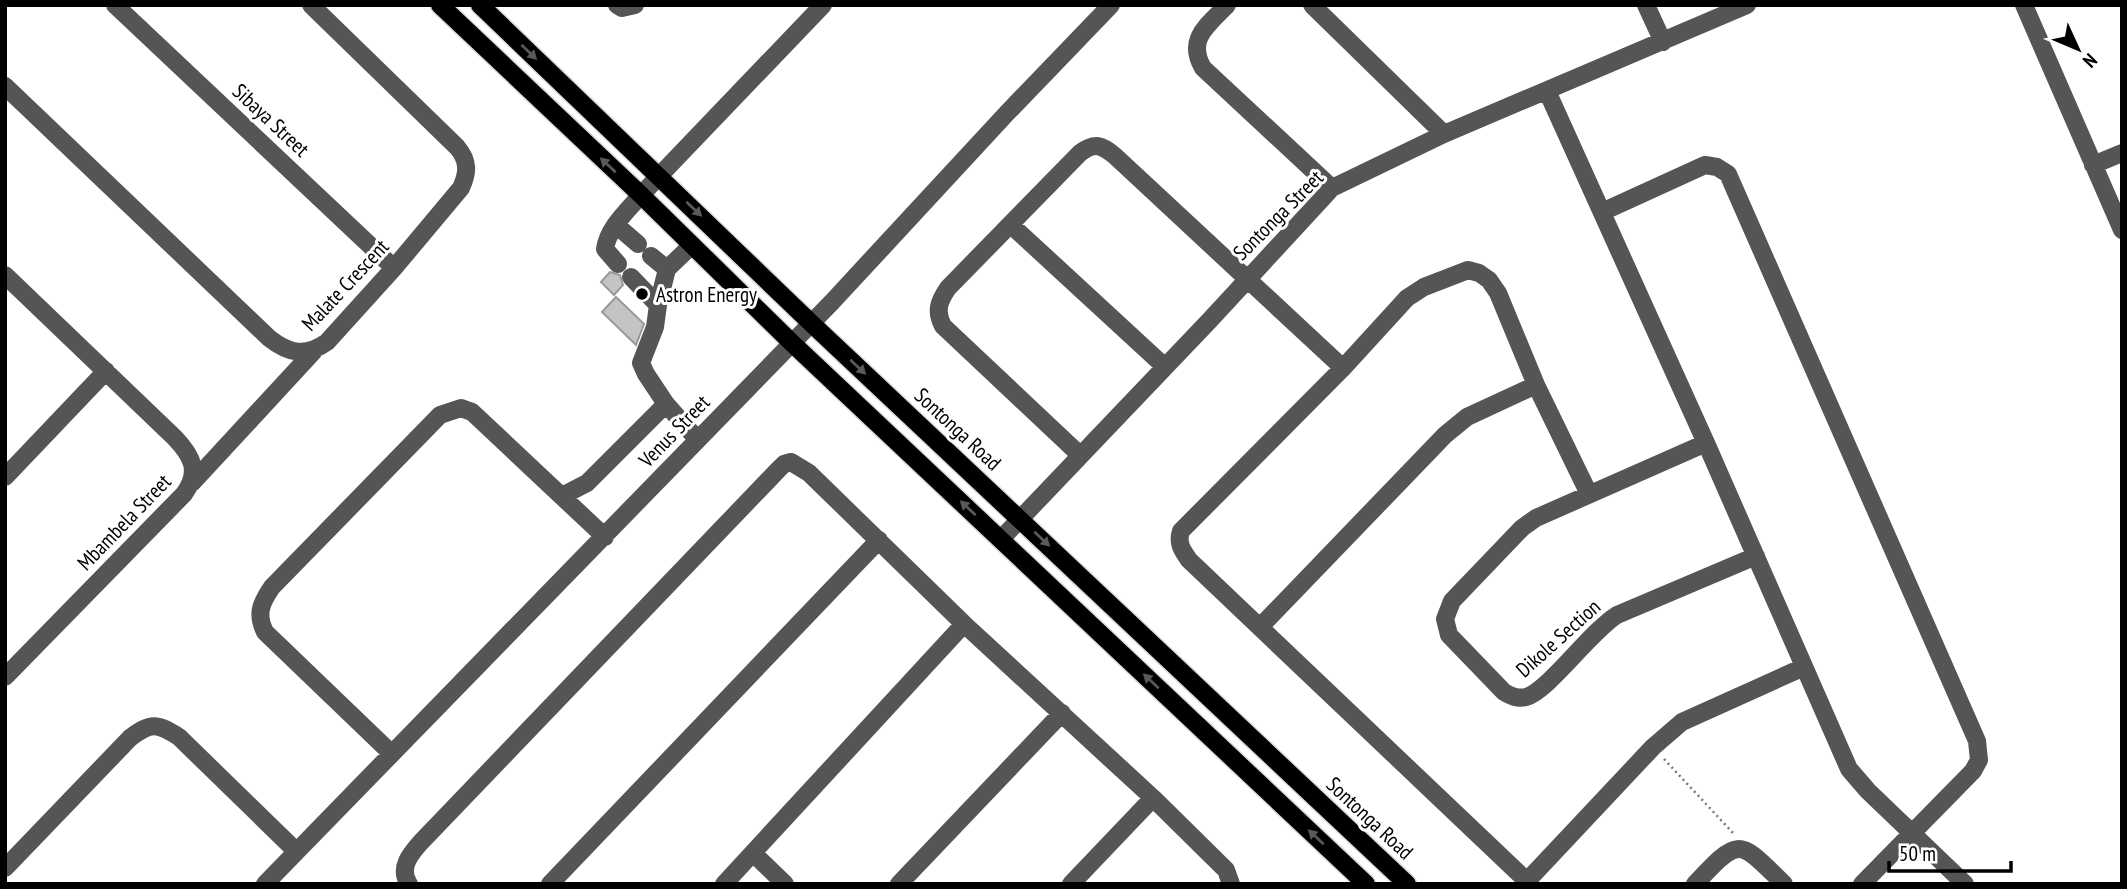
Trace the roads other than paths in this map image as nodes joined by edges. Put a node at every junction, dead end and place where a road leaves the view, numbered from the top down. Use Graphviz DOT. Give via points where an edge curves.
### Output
graph roads {
  1 [pos="116,5"];
  2 [pos="311,5"];
  3 [pos="440,5"];
  4 [pos="480,5"];
  5 [pos="617,5"];
  6 [pos="635,5"];
  7 [pos="823,5"];
  8 [pos="1111,5"];
  9 [pos="1227,5"];
  10 [pos="1312,5"];
  11 [pos="1646,5"];
  12 [pos="1747,5"];
  13 [pos="2024,5"];
  14 [pos="1663,41"];
  15 [pos="5,86"];
  16 [pos="1547,92"];
  17 [pos="1444,134"];
  18 [pos="2122,153"];
  19 [pos="2093,165"];
  20 [pos="659,176"];
  21 [pos="1332,188"];
  22 [pos="640,195"];
  23 [pos="1602,212"];
  24 [pos="616,225"];
  25 [pos="1012,225"];
  26 [pos="2122,230"];
  27 [pos="692,245"];
  28 [pos="394,268"];
  29 [pos="667,269"];
  30 [pos="5,276"];
  31 [pos="1247,278"];
  32 [pos="657,304"];
  33 [pos="811,323"];
  34 [pos="792,343"];
  35 [pos="314,351"];
  36 [pos="1164,366"];
  37 [pos="1343,368"];
  38 [pos="106,371"];
  39 [pos="1536,385"];
  40 [pos="666,404"];
  41 [pos="697,439"];
  42 [pos="1706,443"];
  43 [pos="1080,455"];
  44 [pos="5,477"];
  45 [pos="192,483"];
  46 [pos="1589,494"];
  47 [pos="562,496"];
  48 [pos="1020,518"];
  49 [pos="605,537"];
  50 [pos="1001,539"];
  51 [pos="879,540"];
  52 [pos="1756,556"];
  53 [pos="964,624"];
  54 [pos="1260,627"];
  55 [pos="1804,667"];
  56 [pos="5,677"];
  57 [pos="1062,713"];
  58 [pos="391,753"];
  59 [pos="1153,798"];
  60 [pos="1913,833"];
  61 [pos="296,851"];
  62 [pos="754,854"];
  63 [pos="5,868"];
  64 [pos="1528,883"];
  65 [pos="265,884"];
  66 [pos="409,884"];
  67 [pos="550,884"];
  68 [pos="724,884"];
  69 [pos="785,884"];
  70 [pos="899,884"];
  71 [pos="1071,884"];
  72 [pos="1231,884"];
  73 [pos="1366,884"];
  74 [pos="1407,884"];
  75 [pos="1695,884"];
  76 [pos="1784,884"];
  77 [pos="1862,884"];
  78 [pos="1965,884"];
  1 -- 28 [label="street, Sibaya Street"];
  2 -- 28 [label="street, Malate Crescent" via="453,142 467,166 461,188"];
  22 -- 3 [label="main road, one-way"];
  4 -- 20 [label="main road, Sontonga Road, one-way"];
  5 -- 6 [label="street"];
  7 -- 20 [label="street"];
  8 -- 33 [label="street, Venus Street"];
  9 -- 21 [label="street" via="1203,31 1196,56 1203,68"];
  10 -- 17 [label="street"];
  11 -- 14 [label="street"];
  12 -- 14 [label="street, Sontonga Street"];
  13 -- 19 [label="street"];
  14 -- 16 [label="street, Sontonga Street"];
  15 -- 35 [label="street, Malate Crescent" via="269,338 296,352"];
  16 -- 17 [label="street, Sontonga Street"];
  16 -- 23 [label="street"];
  17 -- 21 [label="street, Sontonga Street"];
  18 -- 19 [label="street"];
  19 -- 26 [label="street"];
  20 -- 22 [label="street"];
  20 -- 33 [label="main road, Sontonga Road, one-way"];
  21 -- 31 [label="street, Sontonga Street"];
  22 -- 24 [label="street"];
  22 -- 27 [label="main road"];
  23 -- 42 [label="street"];
  23 -- 60 [label="street" via="1705,165 1722,170 1732,181 1978,741 1977,766"];
  24 -- 29 [label="street"];
  24 -- 32 [label="street" via="605,250"];
  25 -- 31 [label="street" via="1080,153 1096,145 1115,156"];
  25 -- 36 [label="street"];
  25 -- 43 [label="street" via="940,299 939,318"];
  27 -- 29 [label="street"];
  27 -- 34 [label="main road"];
  28 -- 35 [label="street, Malate Crescent"];
  29 -- 32 [label="street"];
  30 -- 38 [label="street, Mbambela Street"];
  31 -- 36 [label="street, Sontonga Street"];
  31 -- 37 [label="street"];
  32 -- 40 [label="street" via="642,363"];
  33 -- 34 [label="street, Venus Street"];
  33 -- 48 [label="main road, Sontonga Road, one-way"];
  34 -- 41 [label="street, Venus Street"];
  50 -- 34 [label="main road, one-way"];
  35 -- 45 [label="street"];
  36 -- 43 [label="street, Sontonga Street"];
  37 -- 39 [label="street" via="1407,298 1468,270 1489,280 1498,293"];
  37 -- 54 [label="street" via="1181,531 1181,548 1189,560"];
  38 -- 44 [label="street"];
  38 -- 45 [label="street, Mbambela Street" via="188,452"];
  39 -- 46 [label="street"];
  39 -- 54 [label="street" via="1467,417 1445,435"];
  40 -- 41 [label="street"];
  40 -- 47 [label="street" via="587,483"];
  41 -- 49 [label="street, Venus Street"];
  42 -- 46 [label="street, Dikole Section"];
  42 -- 52 [label="street"];
  43 -- 48 [label="street, Sontonga Street"];
  45 -- 56 [label="street, Mbambela Street"];
  46 -- 52 [label="street, Dikole Section" via="1529,523 1446,611 1449,635 1513,697 1537,691 1617,615"];
  47 -- 49 [label="street"];
  47 -- 58 [label="street" via="472,412 450,410 440,415 272,587 259,616 265,632"];
  48 -- 50 [label="street, Sontonga Street"];
  48 -- 74 [label="main road, Sontonga Road, one-way"];
  49 -- 58 [label="street, Venus Street"];
  73 -- 50 [label="main road, one-way"];
  51 -- 53 [label="street"];
  51 -- 66 [label="street" via="809,473 791,462 784,464 421,842 405,867"];
  51 -- 67 [label="street"];
  52 -- 55 [label="street"];
  53 -- 57 [label="street"];
  53 -- 62 [label="street"];
  54 -- 64 [label="street"];
  55 -- 60 [label="street" via="1849,769"];
  55 -- 64 [label="street" via="1682,722 1653,747"];
  57 -- 59 [label="street"];
  57 -- 70 [label="street"];
  58 -- 61 [label="street, Venus Street"];
  59 -- 71 [label="street"];
  59 -- 72 [label="street" via="1226,870"];
  60 -- 77 [label="street"];
  60 -- 78 [label="street"];
  61 -- 63 [label="street" via="179,737 148,726 130,738"];
  61 -- 65 [label="street, Venus Street"];
  62 -- 68 [label="street"];
  62 -- 69 [label="street"];
  75 -- 76 [label="street" via="1720,856 1737,848 1751,851"];
}
